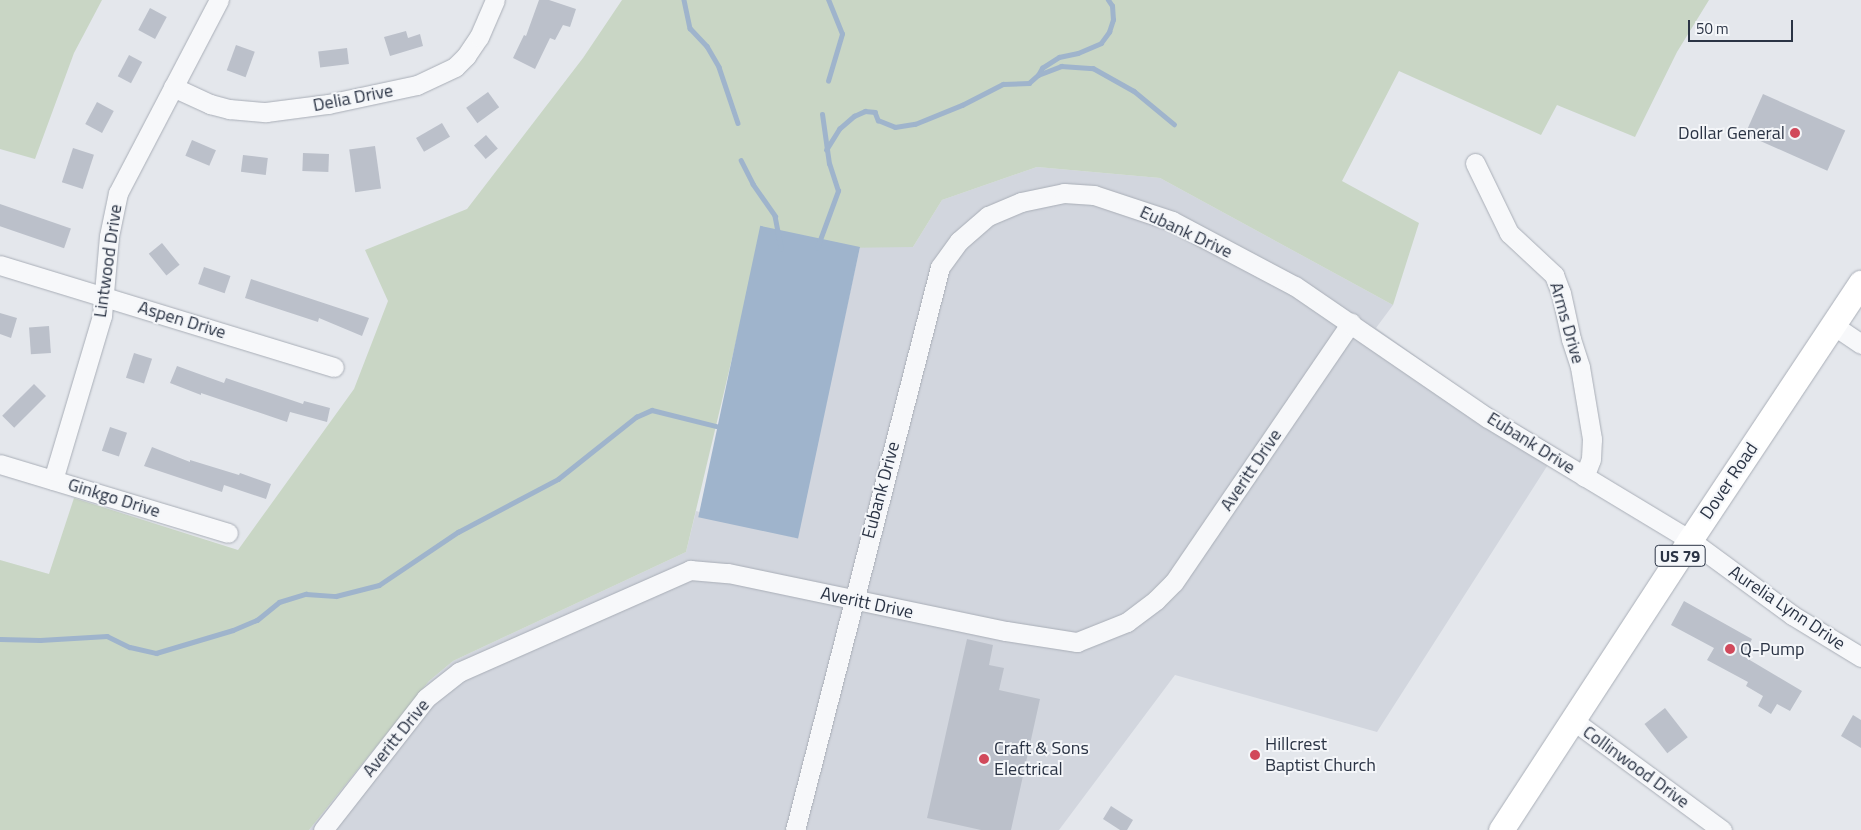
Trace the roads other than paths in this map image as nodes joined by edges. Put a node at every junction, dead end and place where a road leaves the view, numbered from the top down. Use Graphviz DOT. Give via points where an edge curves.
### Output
graph roads {
  1 [pos="219,0"];
  2 [pos="494,0"];
  3 [pos="173,86"];
  4 [pos="1475,164"];
  5 [pos="0,265"];
  6 [pos="1861,283"];
  7 [pos="105,296"];
  8 [pos="1351,323"];
  9 [pos="1833,325"];
  10 [pos="1861,344"];
  11 [pos="334,367"];
  12 [pos="0,464"];
  13 [pos="1584,476"];
  14 [pos="53,480"];
  15 [pos="228,533"];
  16 [pos="1690,540"];
  17 [pos="852,600"];
  18 [pos="1861,657"];
  19 [pos="1574,721"];
  20 [pos="323,830"];
  21 [pos="795,830"];
  22 [pos="1501,830"];
  23 [pos="1722,830"];
  1 -- 3 [label="street, Lintwood Drive"];
  2 -- 3 [label="street, Delia Drive" via="479,36 466,56 455,67 417,85 328,104 266,112 210,104"];
  3 -- 7 [label="street, Lintwood Drive" via="118,193 109,236"];
  4 -- 13 [label="street, Arms Drive" via="1509,233 1554,275 1561,293 1570,339 1580,367 1592,439 1591,459"];
  5 -- 7 [label="street, Aspen Drive"];
  6 -- 9 [label="main road, Dover Road / US 79"];
  7 -- 11 [label="street, Aspen Drive"];
  7 -- 14 [label="street, Lintwood Drive" via="102,316"];
  8 -- 13 [label="street, Eubank Drive" via="1488,418"];
  8 -- 17 [label="street, Averitt Drive" via="1174,582 1127,622 1078,642"];
  8 -- 17 [label="street, Eubank Drive" via="1295,286 1172,221 1125,204 1094,195 1064,193 1021,202 988,216 959,241 940,267"];
  9 -- 10 [label="street"];
  9 -- 16 [label="main road, Dover Road / US 79"];
  12 -- 14 [label="street, Ginkgo Drive"];
  13 -- 16 [label="street, Eubank Drive"];
  14 -- 15 [label="street, Ginkgo Drive"];
  16 -- 18 [label="street, Aurelia Lynn Drive" via="1792,615"];
  16 -- 19 [label="main road, Dover Road / US 79"];
  17 -- 20 [label="street, Averitt Drive" via="728,573 690,570 459,672 426,698"];
  17 -- 21 [label="street, Eubank Drive"];
  19 -- 22 [label="main road, Dover Road / US 79"];
  19 -- 23 [label="street, Collinwood Drive"];
}
